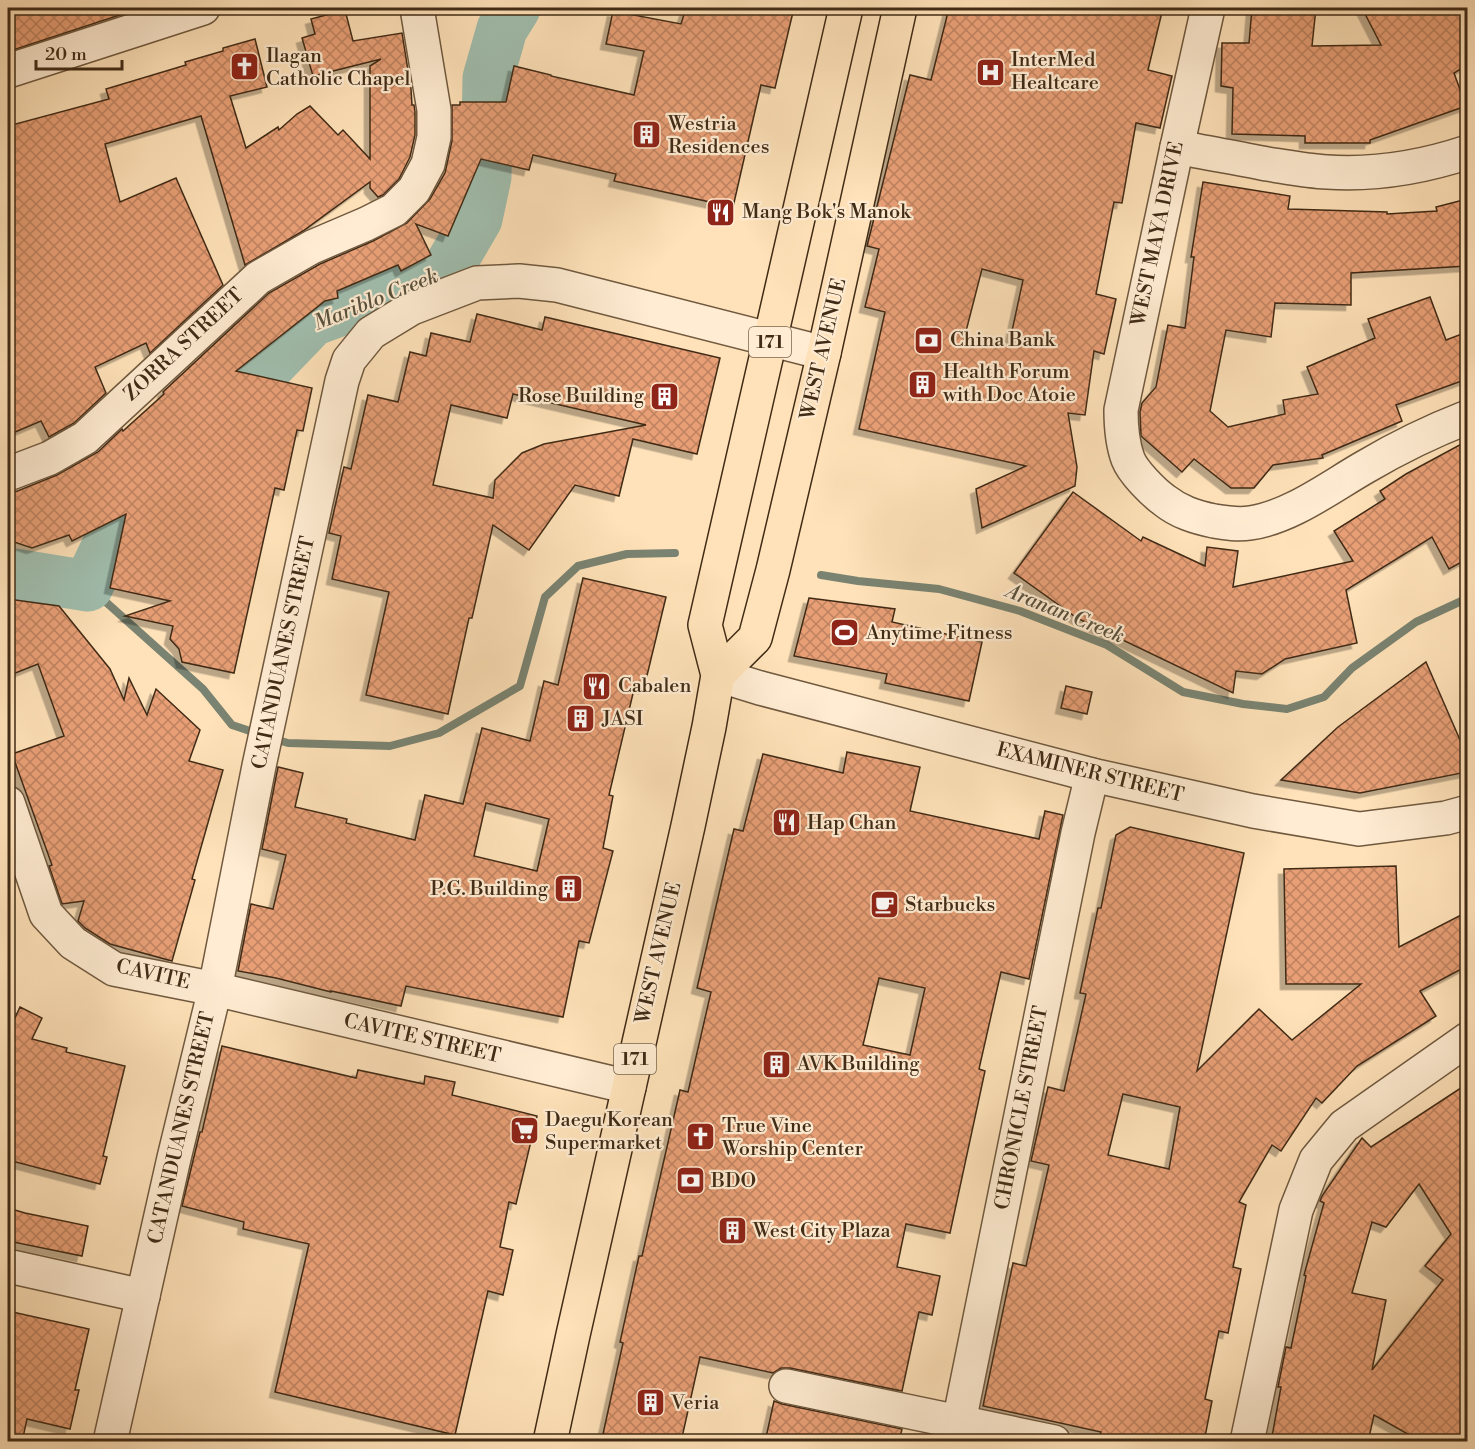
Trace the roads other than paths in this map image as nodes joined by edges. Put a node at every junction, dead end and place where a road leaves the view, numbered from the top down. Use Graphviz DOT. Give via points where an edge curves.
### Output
graph roads {
  1 [pos="203,8"];
  2 [pos="417,8"];
  3 [pos="846,8"];
  4 [pos="900,8"];
  5 [pos="1208,8"];
  6 [pos="8,71"];
  7 [pos="1177,147"];
  8 [pos="1467,152"];
  9 [pos="770,340"];
  10 [pos="824,353"];
  11 [pos="1467,417"];
  12 [pos="8,474"];
  13 [pos="718,675"];
  14 [pos="1092,776"];
  15 [pos="8,803"];
  16 [pos="1467,812"];
  17 [pos="215,989"];
  18 [pos="1467,1039"];
  19 [pos="629,1087"];
  20 [pos="8,1266"];
  21 [pos="143,1296"];
  22 [pos="786,1386"];
  23 [pos="957,1432"];
  24 [pos="110,1442"];
  25 [pos="550,1442"];
  26 [pos="1054,1442"];
  27 [pos="1247,1442"];
  1 -- 6 [label="street"];
  2 -- 12 [label="street, ZORRA STREET" via="434,110 434,137 428,164 414,190 394,210 312,247 258,278 85,438 50,459"];
  3 -- 9 [label="main road, WEST AVENUE / 171"];
  4 -- 10 [label="main road, WEST AVENUE"];
  5 -- 7 [label="street, WEST MAYA DRIVE"];
  7 -- 8 [label="street" via="1294,169 1351,173 1411,166"];
  7 -- 11 [label="street, WEST MAYA DRIVE" via="1121,410 1128,461 1150,488 1190,515 1229,524 1250,523 1310,501 1366,466"];
  9 -- 10 [label="street, CATANDUANES STREET"];
  9 -- 13 [label="main road, WEST AVENUE / 171" via="705,625"];
  9 -- 17 [label="street, CATANDUANES STREET" via="557,285 519,282 477,283 412,308 371,333 349,360 342,381"];
  10 -- 13 [label="main road, WEST AVENUE" via="755,638"];
  13 -- 14 [label="street, EXAMINER STREET"];
  13 -- 19 [label="main road, WEST AVENUE / 171"];
  14 -- 16 [label="street, EXAMINER STREET" via="1359,829"];
  14 -- 23 [label="street, CHRONICLE STREET"];
  15 -- 17 [label="street, CAVITE" via="46,914 73,943 114,969"];
  17 -- 19 [label="street, CAVITE STREET"];
  17 -- 21 [label="street, CATANDUANES STREET"];
  18 -- 27 [label="street" via="1344,1126 1316,1160 1296,1210"];
  19 -- 25 [label="main road, WEST AVENUE / 171"];
  20 -- 21 [label="street"];
  21 -- 24 [label="street, CATANDUANES STREET"];
  22 -- 23 [label="street"];
  23 -- 26 [label="street"];
}
